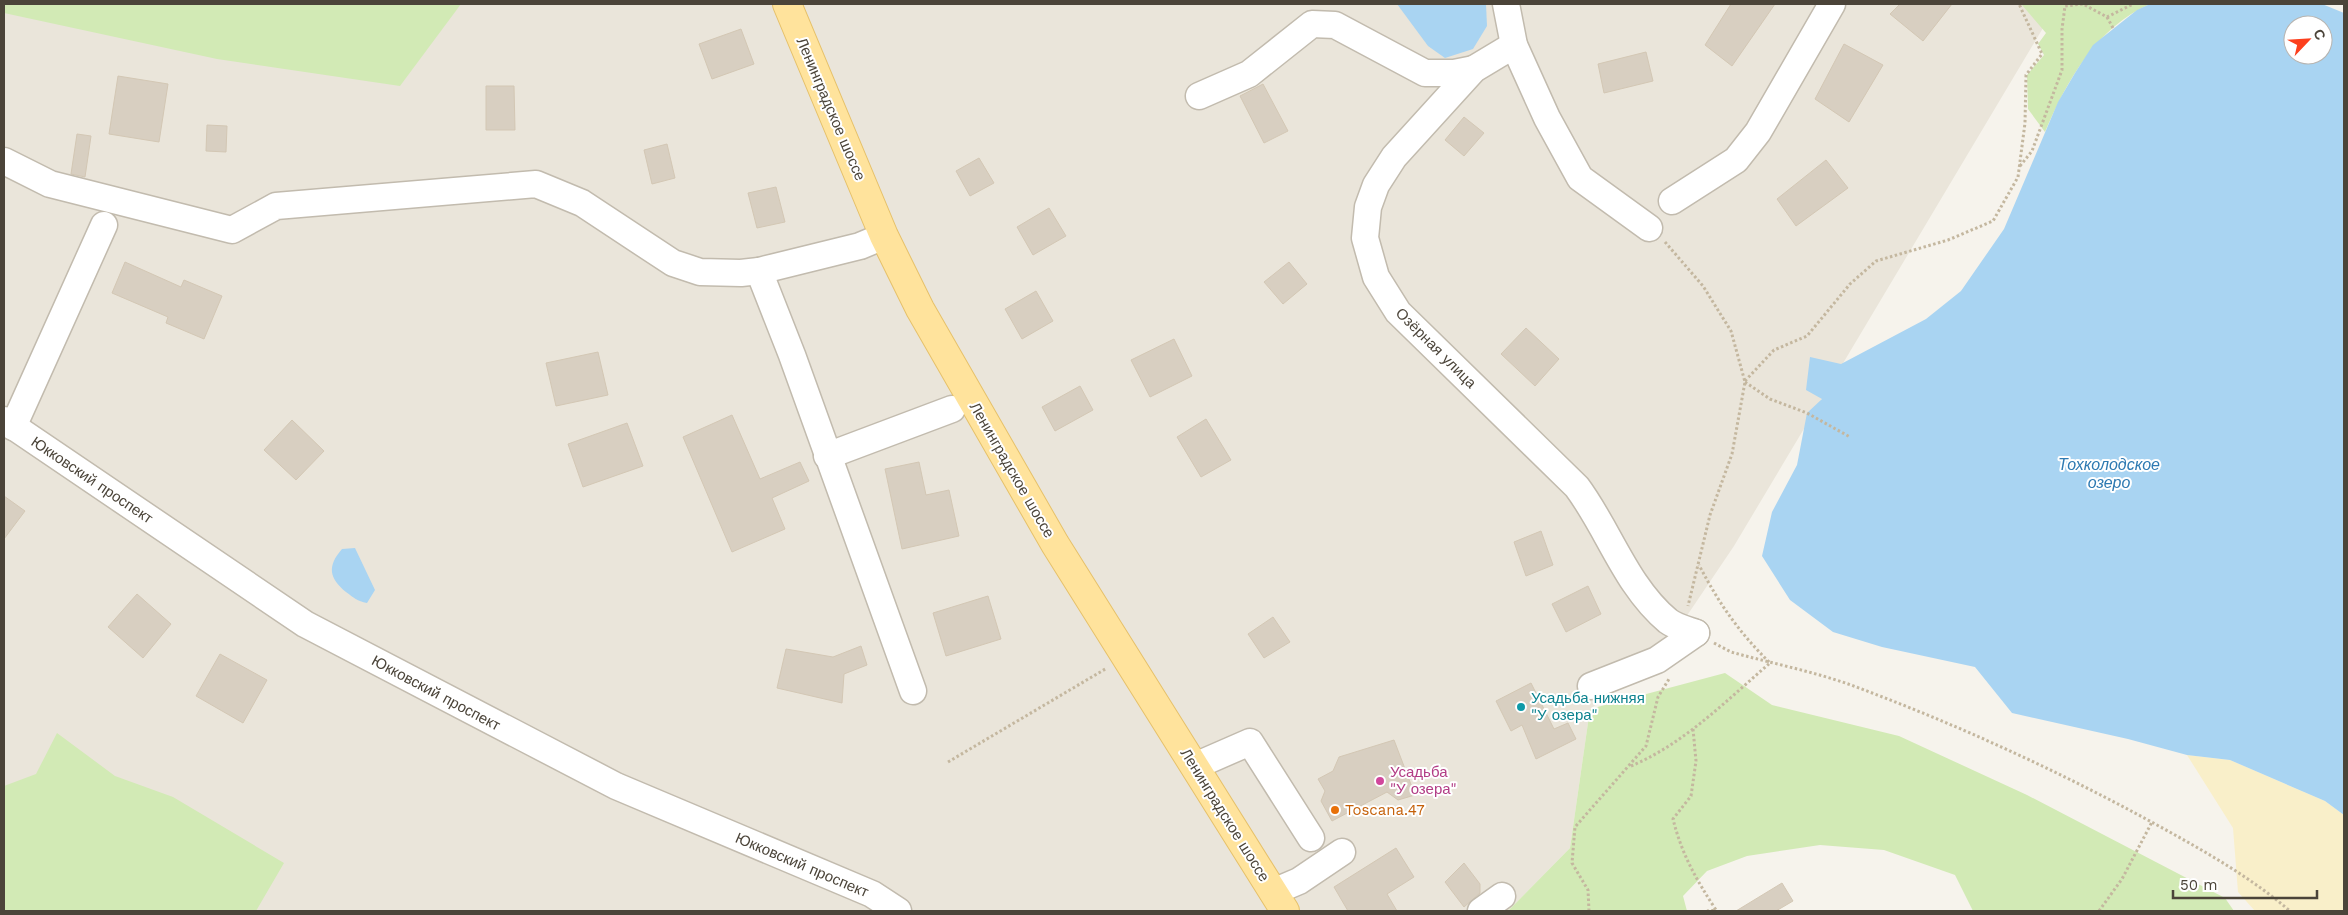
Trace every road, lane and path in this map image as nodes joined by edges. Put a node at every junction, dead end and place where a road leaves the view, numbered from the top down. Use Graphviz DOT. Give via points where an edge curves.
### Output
graph roads {
  1 [pos="787,4"];
  2 [pos="1506,4"];
  3 [pos="1832,4"];
  4 [pos="2019,4"];
  5 [pos="2133,4"];
  6 [pos="2107,17"];
  7 [pos="2113,28"];
  8 [pos="1514,45"];
  9 [pos="1474,69"];
  10 [pos="1200,96"];
  11 [pos="4,161"];
  12 [pos="2020,166"];
  13 [pos="1672,201"];
  14 [pos="104,225"];
  15 [pos="1648,228"];
  16 [pos="884,236"];
  17 [pos="750,272"];
  18 [pos="1745,382"];
  19 [pos="952,409"];
  20 [pos="8,424"];
  21 [pos="1850,437"];
  22 [pos="827,456"];
  23 [pos="1698,565"];
  24 [pos="1696,633"];
  25 [pos="1125,658"];
  26 [pos="1770,663"];
  27 [pos="1672,673"];
  28 [pos="1591,686"];
  29 [pos="913,691"];
  30 [pos="1693,729"];
  31 [pos="948,762"];
  32 [pos="1195,766"];
  33 [pos="1630,766"];
  34 [pos="2152,822"];
  35 [pos="1311,838"];
  36 [pos="1342,852"];
  37 [pos="1502,896"];
  38 [pos="1279,902"];
  39 [pos="898,911"];
  40 [pos="1481,911"];
  41 [pos="1590,911"];
  42 [pos="1707,911"];
  43 [pos="2099,911"];
  44 [pos="2290,911"];
  1 -- 16 [label="main road, Ленинградское шоссе"];
  2 -- 8 [label="street"];
  3 -- 13 [label="street" via="1758,132 1736,160"];
  4 -- 12 [label="path" via="2042,54 2026,76"];
  5 -- 6 [label="path"];
  6 -- 7 [label="path"];
  6 -- 12 [label="path" via="2083,4 2065,6 2062,70 2032,151"];
  8 -- 9 [label="street, Озёрная улица"];
  8 -- 15 [label="street" via="1547,118 1580,178"];
  9 -- 10 [label="street" via="1424,73 1335,25 1312,24 1249,74"];
  9 -- 24 [label="street, Озёрная улица" via="1394,157 1376,185 1368,207 1365,238 1376,277 1398,312 1577,487 1591,505 1635,583 1670,622"];
  11 -- 17 [label="street" via="50,184 232,230 276,206 536,184 582,202 672,263 700,272"];
  12 -- 18 [label="path" via="2018,177 1993,221 1948,240 1876,261 1850,284 1808,336 1774,350"];
  14 -- 20 [label="street"];
  15 -- 18 [label="path" via="1668,244 1731,331"];
  16 -- 17 [label="street" via="860,246"];
  16 -- 25 [label="main road, Ленинградское шоссе" via="920,309 1001,451"];
  17 -- 22 [label="street" via="792,355"];
  18 -- 21 [label="path" via="1770,399"];
  18 -- 23 [label="path" via="1732,454 1710,515"];
  19 -- 22 [label="street"];
  20 -- 39 [label="street, Юкковский проспект" via="305,624 616,786 872,894"];
  22 -- 29 [label="street"];
  23 -- 24 [label="path" via="1688,607"];
  23 -- 26 [label="path" via="1717,601"];
  24 -- 26 [label="path" via="1731,652"];
  24 -- 28 [label="street" via="1657,660"];
  25 -- 31 [label="path"];
  25 -- 32 [label="main road, Ленинградское шоссе"];
  26 -- 30 [label="path"];
  26 -- 34 [label="path" via="1849,684 1939,720 2053,770"];
  27 -- 33 [label="path" via="1658,697 1646,746"];
  30 -- 33 [label="path" via="1653,757"];
  30 -- 42 [label="path" via="1696,761 1691,796 1673,820 1692,872 1716,910"];
  32 -- 35 [label="street" via="1250,742"];
  32 -- 38 [label="main road, Ленинградское шоссе"];
  33 -- 41 [label="path" via="1575,827 1572,863 1588,890"];
  34 -- 43 [label="path" via="2122,879"];
  34 -- 44 [label="path" via="2261,886"];
  36 -- 38 [label="street" via="1299,881"];
  37 -- 40 [label="street"];
}
